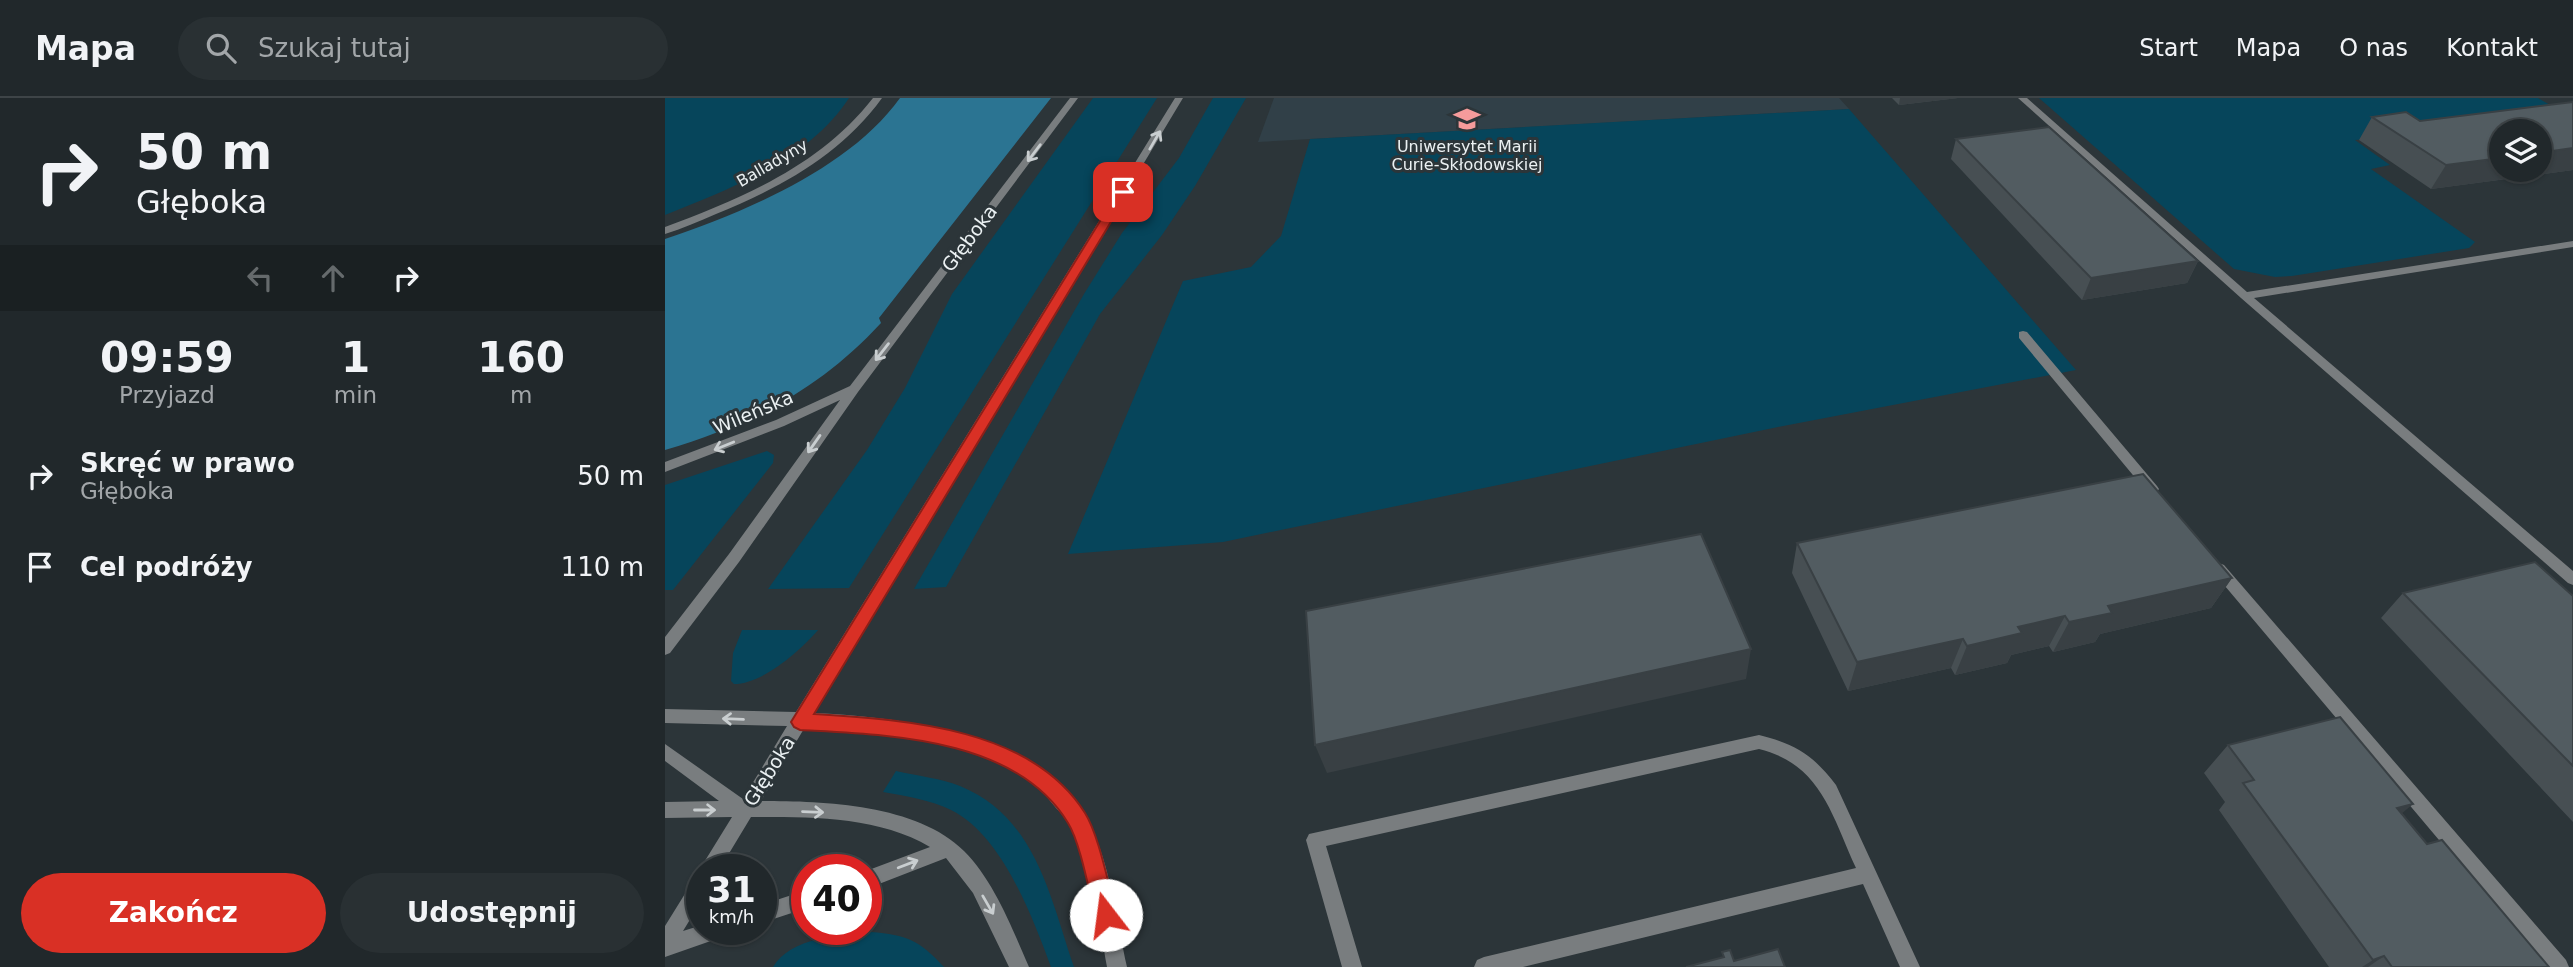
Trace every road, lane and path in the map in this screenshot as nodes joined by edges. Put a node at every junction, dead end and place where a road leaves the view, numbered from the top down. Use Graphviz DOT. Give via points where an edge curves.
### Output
graph roads {
  1 [pos="878,98"];
  2 [pos="1074,98"];
  3 [pos="1179,98"];
  4 [pos="2022,98"];
  5 [pos="665,231"];
  6 [pos="2573,244"];
  7 [pos="2245,296"];
  8 [pos="2022,335"];
  9 [pos="854,388"];
  10 [pos="665,467"];
  11 [pos="2163,502"];
  12 [pos="2207,554"];
  13 [pos="2573,579"];
  14 [pos="665,649"];
  15 [pos="665,716"];
  16 [pos="800,722"];
  17 [pos="665,751"];
  18 [pos="665,810"];
  19 [pos="744,810"];
  20 [pos="949,849"];
  21 [pos="718,854"];
  22 [pos="882,874"];
  23 [pos="1867,874"];
  24 [pos="686,909"];
  25 [pos="686,939"];
  26 [pos="665,945"];
  27 [pos="1019,967"];
  28 [pos="1117,967"];
  29 [pos="1352,967"];
  30 [pos="1484,967"];
  31 [pos="1910,967"];
  32 [pos="2559,967"];
  1 -- 5 [label="street, Balladyny" via="846,134 785,176"];
  2 -- 9 [label="street, Głęboka, one-way"];
  16 -- 3 [label="street, Głęboka, one-way"];
  4 -- 7 [label="street"];
  6 -- 7 [label="street"];
  7 -- 13 [label="street"];
  8 -- 11 [label="street"];
  9 -- 10 [label="street, Wileńska, one-way"];
  9 -- 14 [label="street, Głęboka, one-way"];
  12 -- 32 [label="street"];
  16 -- 15 [label="street, one-way"];
  16 -- 19 [label="street, Głęboka"];
  16 -- 28 [label="street" via="940,735 1013,760 1035,774 1078,820"];
  17 -- 19 [label="street"];
  18 -- 19 [label="street, one-way"];
  19 -- 20 [label="street, one-way" via="886,818"];
  19 -- 21 [label="street, Głęboka"];
  22 -- 20 [label="street, one-way"];
  20 -- 27 [label="street, one-way" via="973,878"];
  23 -- 29 [label="street" via="1830,791 1811,765 1787,748 1759,742 1315,840"];
  23 -- 30 [label="street"];
  23 -- 31 [label="street"];
  24 -- 26 [label="street"];
  25 -- 26 [label="street"];
}
